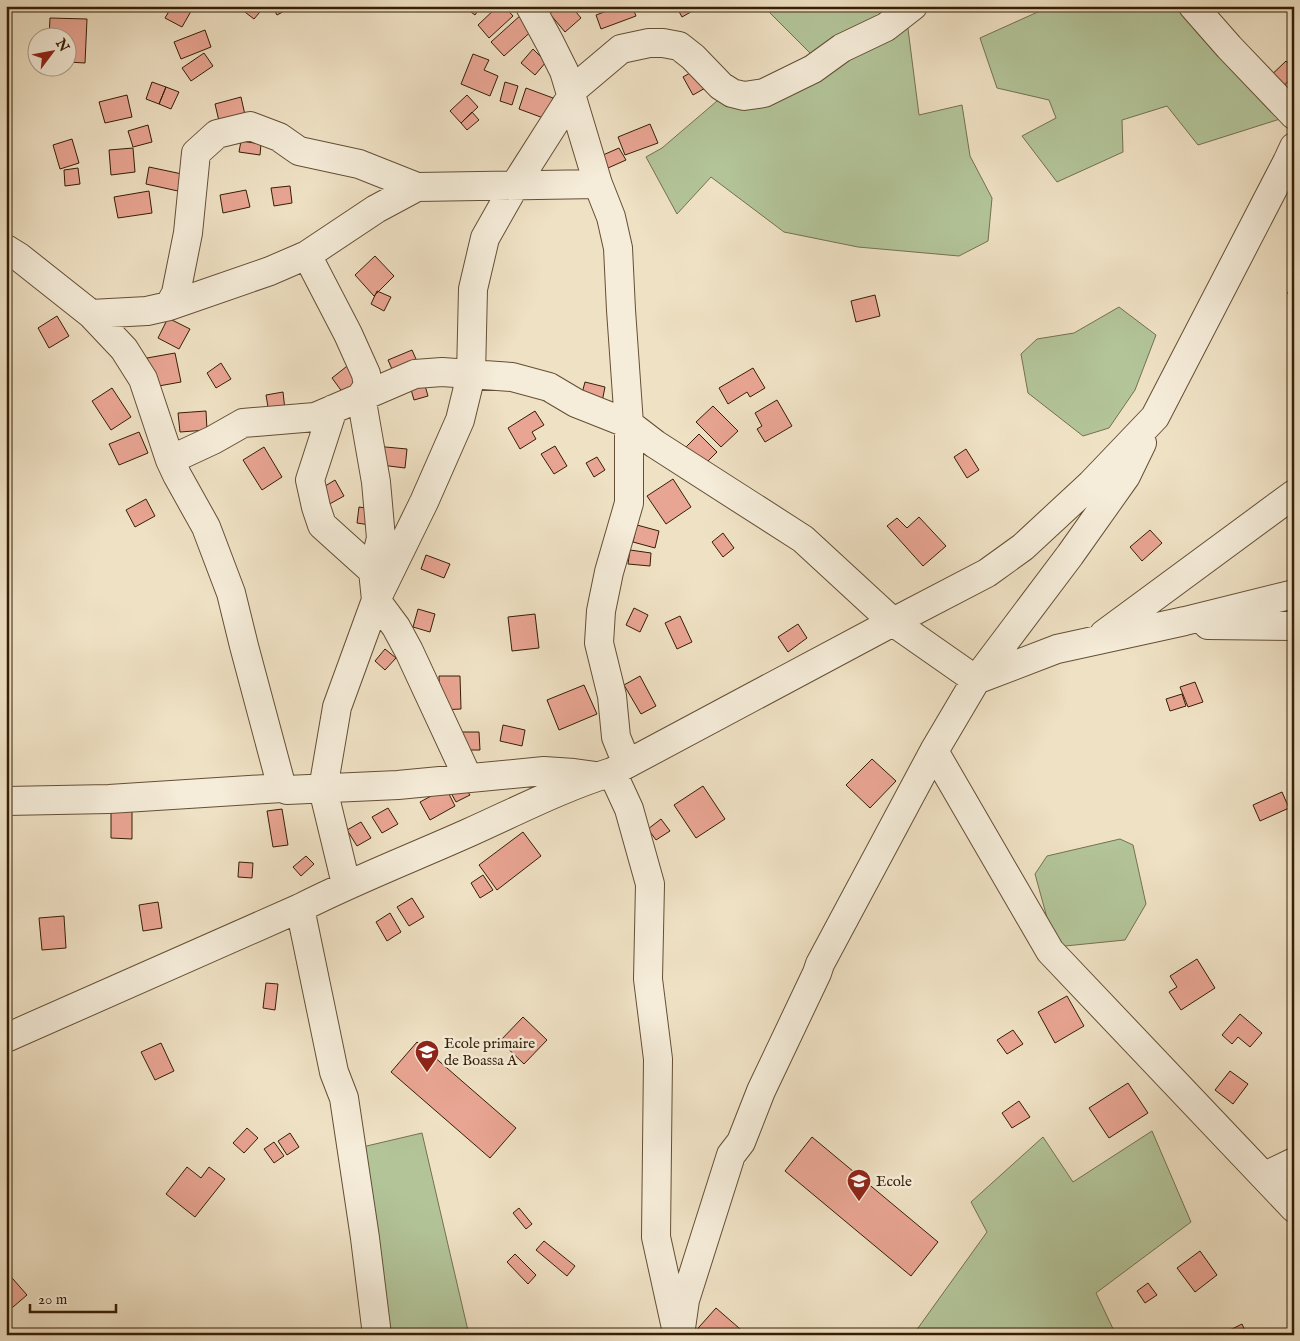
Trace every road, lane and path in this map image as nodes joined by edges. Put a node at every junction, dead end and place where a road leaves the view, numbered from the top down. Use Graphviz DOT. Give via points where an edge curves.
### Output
graph roads {
  1 [pos="530,6"];
  2 [pos="912,6"];
  3 [pos="1193,6"];
  4 [pos="570,94"];
  5 [pos="1294,115"];
  6 [pos="1290,169"];
  7 [pos="598,184"];
  8 [pos="515,185"];
  9 [pos="417,186"];
  10 [pos="6,249"];
  11 [pos="307,255"];
  12 [pos="169,306"];
  13 [pos="91,314"];
  14 [pos="471,375"];
  15 [pos="361,396"];
  16 [pos="334,409"];
  17 [pos="1155,417"];
  18 [pos="629,424"];
  19 [pos="170,460"];
  20 [pos="1294,494"];
  21 [pos="373,571"];
  22 [pos="1294,594"];
  23 [pos="376,600"];
  24 [pos="893,622"];
  25 [pos="1165,625"];
  26 [pos="1294,626"];
  27 [pos="1097,640"];
  28 [pos="976,680"];
  29 [pos="934,751"];
  30 [pos="612,771"];
  31 [pos="468,778"];
  32 [pos="282,788"];
  33 [pos="323,788"];
  34 [pos="6,801"];
  35 [pos="346,884"];
  36 [pos="300,908"];
  37 [pos="6,1038"];
  38 [pos="1294,1162"];
  39 [pos="1265,1176"];
  40 [pos="1294,1208"];
  41 [pos="377,1335"];
  42 [pos="678,1335"];
  1 -- 4 [label="street" via="564,71"];
  2 -- 4 [label="street" via="886,26 764,93 744,96 732,93 679,46 649,43 621,49"];
  3 -- 5 [label="street"];
  4 -- 7 [label="street"];
  4 -- 8 [label="street"];
  6 -- 17 [label="street"];
  7 -- 8 [label="street"];
  7 -- 18 [label="street" via="611,217 618,248"];
  8 -- 9 [label="street"];
  8 -- 14 [label="street" via="483,246 474,289"];
  9 -- 11 [label="street"];
  9 -- 12 [label="street" via="359,164 299,151 250,126 217,134 196,153 188,233 176,293"];
  10 -- 13 [label="street"];
  11 -- 12 [label="street"];
  11 -- 15 [label="street" via="366,374 368,386"];
  12 -- 13 [label="street" via="147,311"];
  13 -- 19 [label="street" via="124,349 143,380"];
  14 -- 15 [label="street" via="415,374"];
  14 -- 18 [label="street" via="512,377 549,387 576,403"];
  14 -- 23 [label="street" via="460,420"];
  15 -- 16 [label="street"];
  15 -- 21 [label="street" via="376,482 380,528"];
  16 -- 19 [label="street" via="315,417 243,423"];
  16 -- 21 [label="street" via="310,480 316,506 322,525"];
  17 -- 24 [label="street" via="1091,484 1023,547 987,573"];
  17 -- 28 [label="street" via="1126,476"];
  18 -- 24 [label="street" via="803,539"];
  18 -- 30 [label="street" via="629,503 602,603 599,643 612,696 616,737"];
  19 -- 32 [label="street" via="206,528 231,593"];
  20 -- 27 [label="street"];
  21 -- 23 [label="street"];
  22 -- 25 [label="street"];
  23 -- 31 [label="street" via="409,651"];
  23 -- 33 [label="street" via="337,707"];
  24 -- 28 [label="street"];
  24 -- 30 [label="street"];
  25 -- 26 [label="street"];
  25 -- 27 [label="street"];
  27 -- 28 [label="street" via="1057,648"];
  28 -- 29 [label="street"];
  29 -- 39 [label="street" via="1050,951"];
  29 -- 42 [label="street" via="820,964 741,1142 731,1156 685,1300"];
  30 -- 31 [label="street" via="544,771"];
  30 -- 35 [label="street"];
  30 -- 42 [label="street" via="629,809 650,884 648,979 658,1059 656,1237"];
  31 -- 33 [label="street"];
  32 -- 33 [label="street"];
  32 -- 34 [label="street" via="109,799"];
  33 -- 35 [label="street"];
  35 -- 36 [label="street"];
  36 -- 37 [label="street"];
  36 -- 41 [label="street" via="334,1072 344,1098"];
  38 -- 39 [label="street"];
  39 -- 40 [label="street"];
}
